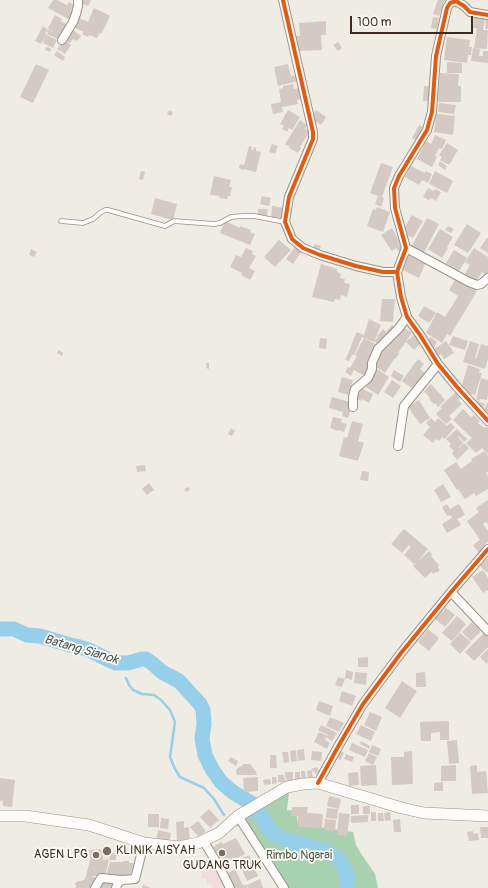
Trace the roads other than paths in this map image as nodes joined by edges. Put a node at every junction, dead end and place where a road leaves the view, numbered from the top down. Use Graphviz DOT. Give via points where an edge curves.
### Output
graph roads {
  1 [pos="78,0"];
  2 [pos="283,0"];
  3 [pos="488,15"];
  4 [pos="62,40"];
  5 [pos="61,221"];
  6 [pos="285,222"];
  7 [pos="406,248"];
  8 [pos="397,272"];
  9 [pos="488,278"];
  10 [pos="407,316"];
  11 [pos="438,364"];
  12 [pos="353,407"];
  13 [pos="488,421"];
  14 [pos="398,446"];
  15 [pos="488,549"];
  16 [pos="451,592"];
  17 [pos="488,630"];
  18 [pos="318,783"];
  19 [pos="0,816"];
  20 [pos="239,816"];
  21 [pos="488,816"];
  22 [pos="203,840"];
  23 [pos="144,843"];
  24 [pos="135,879"];
  25 [pos="122,880"];
  26 [pos="95,888"];
  27 [pos="116,888"];
  28 [pos="137,888"];
  29 [pos="230,888"];
  30 [pos="284,888"];
  1 -- 4 [label="street" via="73,22"];
  2 -- 6 [label="street" via="313,132 313,139 289,197"];
  3 -- 7 [label="street" via="470,12 456,1 450,3 447,8 436,56 432,112 427,130 394,188 395,208"];
  5 -- 6 [label="lane" via="82,223 108,210 165,226 174,220 214,224 231,217 249,216"];
  6 -- 8 [label="street" via="292,239 303,248 356,266 383,272"];
  7 -- 8 [label="street"];
  7 -- 9 [label="street" via="477,284"];
  8 -- 10 [label="street"];
  10 -- 11 [label="street"];
  10 -- 12 [label="street" via="378,349 368,378 355,389"];
  11 -- 13 [label="street"];
  11 -- 14 [label="street" via="404,406"];
  15 -- 16 [label="street"];
  16 -- 17 [label="street"];
  16 -- 18 [label="street" via="363,704"];
  18 -- 20 [label="main road" via="287,787"];
  18 -- 21 [label="main road" via="424,813"];
  19 -- 23 [label="main road" via="25,816 89,825"];
  20 -- 22 [label="main road" via="218,833"];
  20 -- 30 [label="street"];
  22 -- 23 [label="main road" via="179,847"];
  22 -- 29 [label="street"];
  23 -- 24 [label="street"];
  24 -- 25 [label="street"];
  24 -- 28 [label="street"];
  25 -- 26 [label="street" via="101,878"];
  25 -- 27 [label="street"];
}
